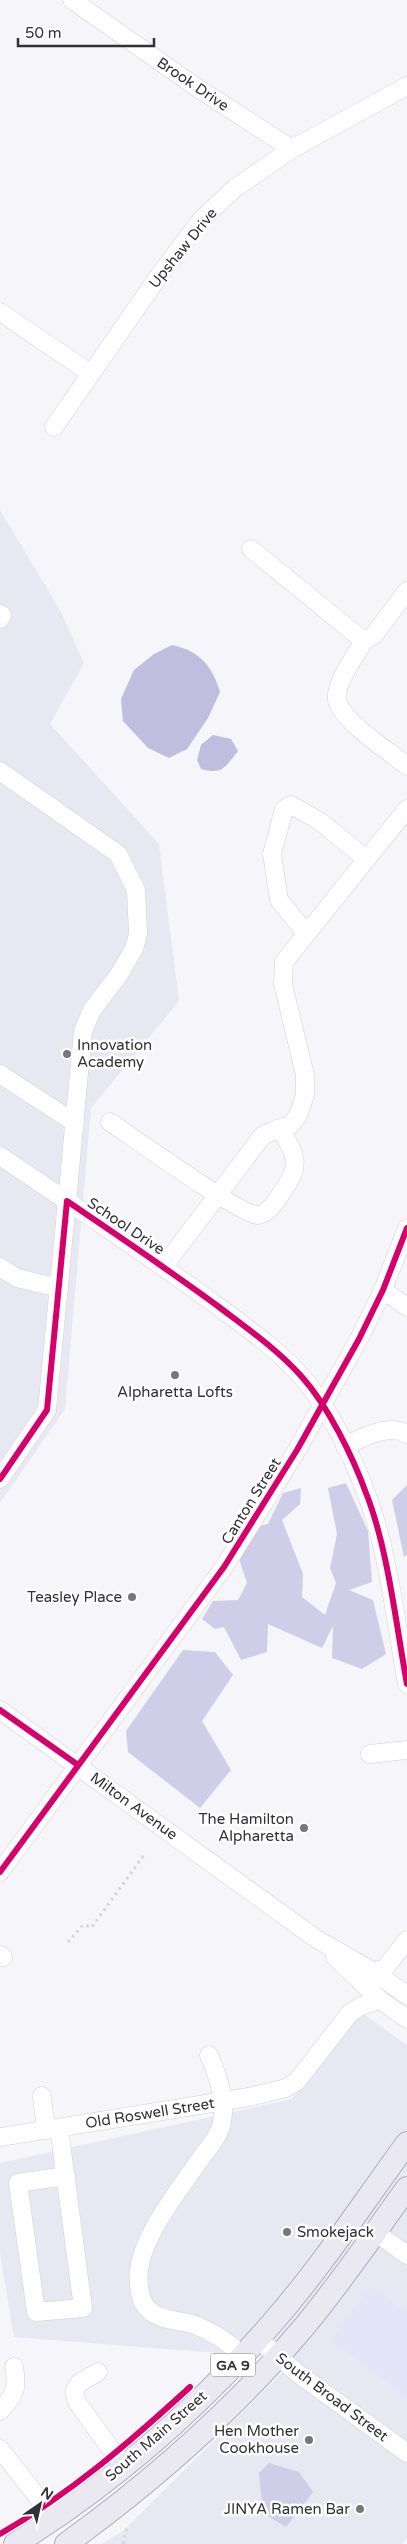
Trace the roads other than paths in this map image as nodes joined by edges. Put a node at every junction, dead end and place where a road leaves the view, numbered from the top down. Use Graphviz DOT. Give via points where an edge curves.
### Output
graph roads {
  1 [pos="72,0"];
  2 [pos="407,86"];
  3 [pos="292,149"];
  4 [pos="0,312"];
  5 [pos="90,372"];
  6 [pos="54,427"];
  7 [pos="251,549"];
  8 [pos="407,591"];
  9 [pos="0,614"];
  10 [pos="0,619"];
  11 [pos="364,641"];
  12 [pos="407,766"];
  13 [pos="0,771"];
  14 [pos="407,809"];
  15 [pos="366,859"];
  16 [pos="306,932"];
  17 [pos="0,1074"];
  18 [pos="110,1122"];
  19 [pos="75,1123"];
  20 [pos="279,1128"];
  21 [pos="0,1156"];
  22 [pos="218,1195"];
  23 [pos="67,1201"];
  24 [pos="407,1228"];
  25 [pos="164,1266"];
  26 [pos="0,1267"];
  27 [pos="59,1288"];
  28 [pos="383,1290"];
  29 [pos="407,1307"];
  30 [pos="321,1405"];
  31 [pos="407,1434"];
  32 [pos="345,1446"];
  33 [pos="1,1476"];
  34 [pos="406,1673"];
  35 [pos="0,1710"];
  36 [pos="407,1750"];
  37 [pos="370,1754"];
  38 [pos="78,1765"];
  39 [pos="0,1872"];
  40 [pos="315,1938"];
  41 [pos="407,1940"];
  42 [pos="374,1972"];
  43 [pos="407,1995"];
  44 [pos="380,2000"];
  45 [pos="407,2019"];
  46 [pos="210,2055"];
  47 [pos="42,2096"];
  48 [pos="222,2101"];
  49 [pos="53,2129"];
  50 [pos="0,2137"];
  51 [pos="407,2143"];
  52 [pos="66,2176"];
  53 [pos="407,2188"];
  54 [pos="375,2232"];
  55 [pos="407,2255"];
  56 [pos="258,2339"];
  57 [pos="243,2356"];
  58 [pos="279,2356"];
  59 [pos="14,2367"];
  60 [pos="98,2372"];
  61 [pos="0,2411"];
  62 [pos="0,2449"];
  63 [pos="407,2453"];
  64 [pos="123,2466"];
  65 [pos="54,2518"];
  66 [pos="15,2544"];
  67 [pos="66,2544"];
  1 -- 3 [label="street, Brook Drive"];
  2 -- 3 [label="street, Upshaw Drive"];
  3 -- 5 [label="street, Upshaw Drive" via="235,188 202,219"];
  4 -- 5 [label="street"];
  5 -- 6 [label="street, Upshaw Drive"];
  7 -- 11 [label="street"];
  8 -- 11 [label="street" via="374,635"];
  9 -- 10 [label="street"];
  11 -- 12 [label="street" via="341,681 337,699 345,716"];
  13 -- 19 [label="street" via="118,854 136,890 138,934 134,949 92,1010 83,1031"];
  14 -- 15 [label="street"];
  15 -- 16 [label="street"];
  15 -- 16 [label="street" via="320,822 291,805 284,809 272,854 279,900"];
  16 -- 20 [label="street" via="290,952 282,970 305,1075 305,1095 298,1116 290,1125"];
  17 -- 19 [label="street"];
  18 -- 22 [label="street"];
  19 -- 23 [label="street"];
  20 -- 22 [label="street" via="263,1135"];
  20 -- 22 [label="street" via="292,1147 294,1172 267,1212 251,1214"];
  21 -- 23 [label="street"];
  22 -- 25 [label="street"];
  23 -- 25 [label="street, School Drive"];
  23 -- 27 [label="street, School Drive"];
  24 -- 28 [label="street, Canton Street"];
  25 -- 30 [label="street, School Drive" via="280,1354 309,1385"];
  26 -- 27 [label="street" via="17,1278"];
  27 -- 33 [label="street, School Drive" via="47,1410"];
  28 -- 29 [label="street"];
  28 -- 30 [label="street, Canton Street"];
  30 -- 32 [label="street, School Drive"];
  30 -- 38 [label="street, Canton Street" via="256,1519 224,1567"];
  31 -- 32 [label="street" via="383,1431 366,1435"];
  32 -- 34 [label="street, School Drive" via="370,1504"];
  35 -- 38 [label="street, Milton Avenue"];
  36 -- 37 [label="street"];
  38 -- 39 [label="street, Canton Street"];
  38 -- 40 [label="street, Milton Avenue"];
  40 -- 42 [label="street, Milton Avenue"];
  40 -- 44 [label="street, Milton Avenue"];
  41 -- 42 [label="street" via="385,1968"];
  42 -- 43 [label="street, Milton Avenue"];
  44 -- 45 [label="street, Milton Avenue"];
  44 -- 48 [label="street, Old Roswell Street" via="350,2013 297,2081 273,2092"];
  46 -- 48 [label="street" via="219,2078"];
  47 -- 49 [label="street"];
  48 -- 49 [label="street, Old Roswell Street"];
  48 -- 57 [label="street" via="222,2122 215,2138 158,2222 143,2252 138,2276 140,2298 146,2307 162,2318 194,2325 222,2337"];
  49 -- 50 [label="street, Old Roswell Street"];
  49 -- 52 [label="street"];
  51 -- 56 [label="main road, South Main Street / GA 9" via="288,2305"];
  52 -- 52 [label="street" via="83,2308 36,2312 18,2183"];
  53 -- 54 [label="main road, South Main Street / GA 9"];
  54 -- 55 [label="street"];
  54 -- 58 [label="main road, South Main Street / GA 9"];
  56 -- 57 [label="main road, South Main Street / GA 9"];
  56 -- 58 [label="street, South Broad Street"];
  57 -- 64 [label="main road, South Main Street / GA 9" via="188,2411"];
  58 -- 63 [label="street, South Broad Street"];
  58 -- 67 [label="main road, South Main Street / GA 9" via="168,2466"];
  59 -- 61 [label="street" via="17,2385 11,2400"];
  60 -- 64 [label="street" via="79,2383 74,2392 77,2402"];
  62 -- 65 [label="street"];
  64 -- 65 [label="main road, South Main Street / GA 9"];
  65 -- 66 [label="main road, South Main Street / GA 9"];
}
